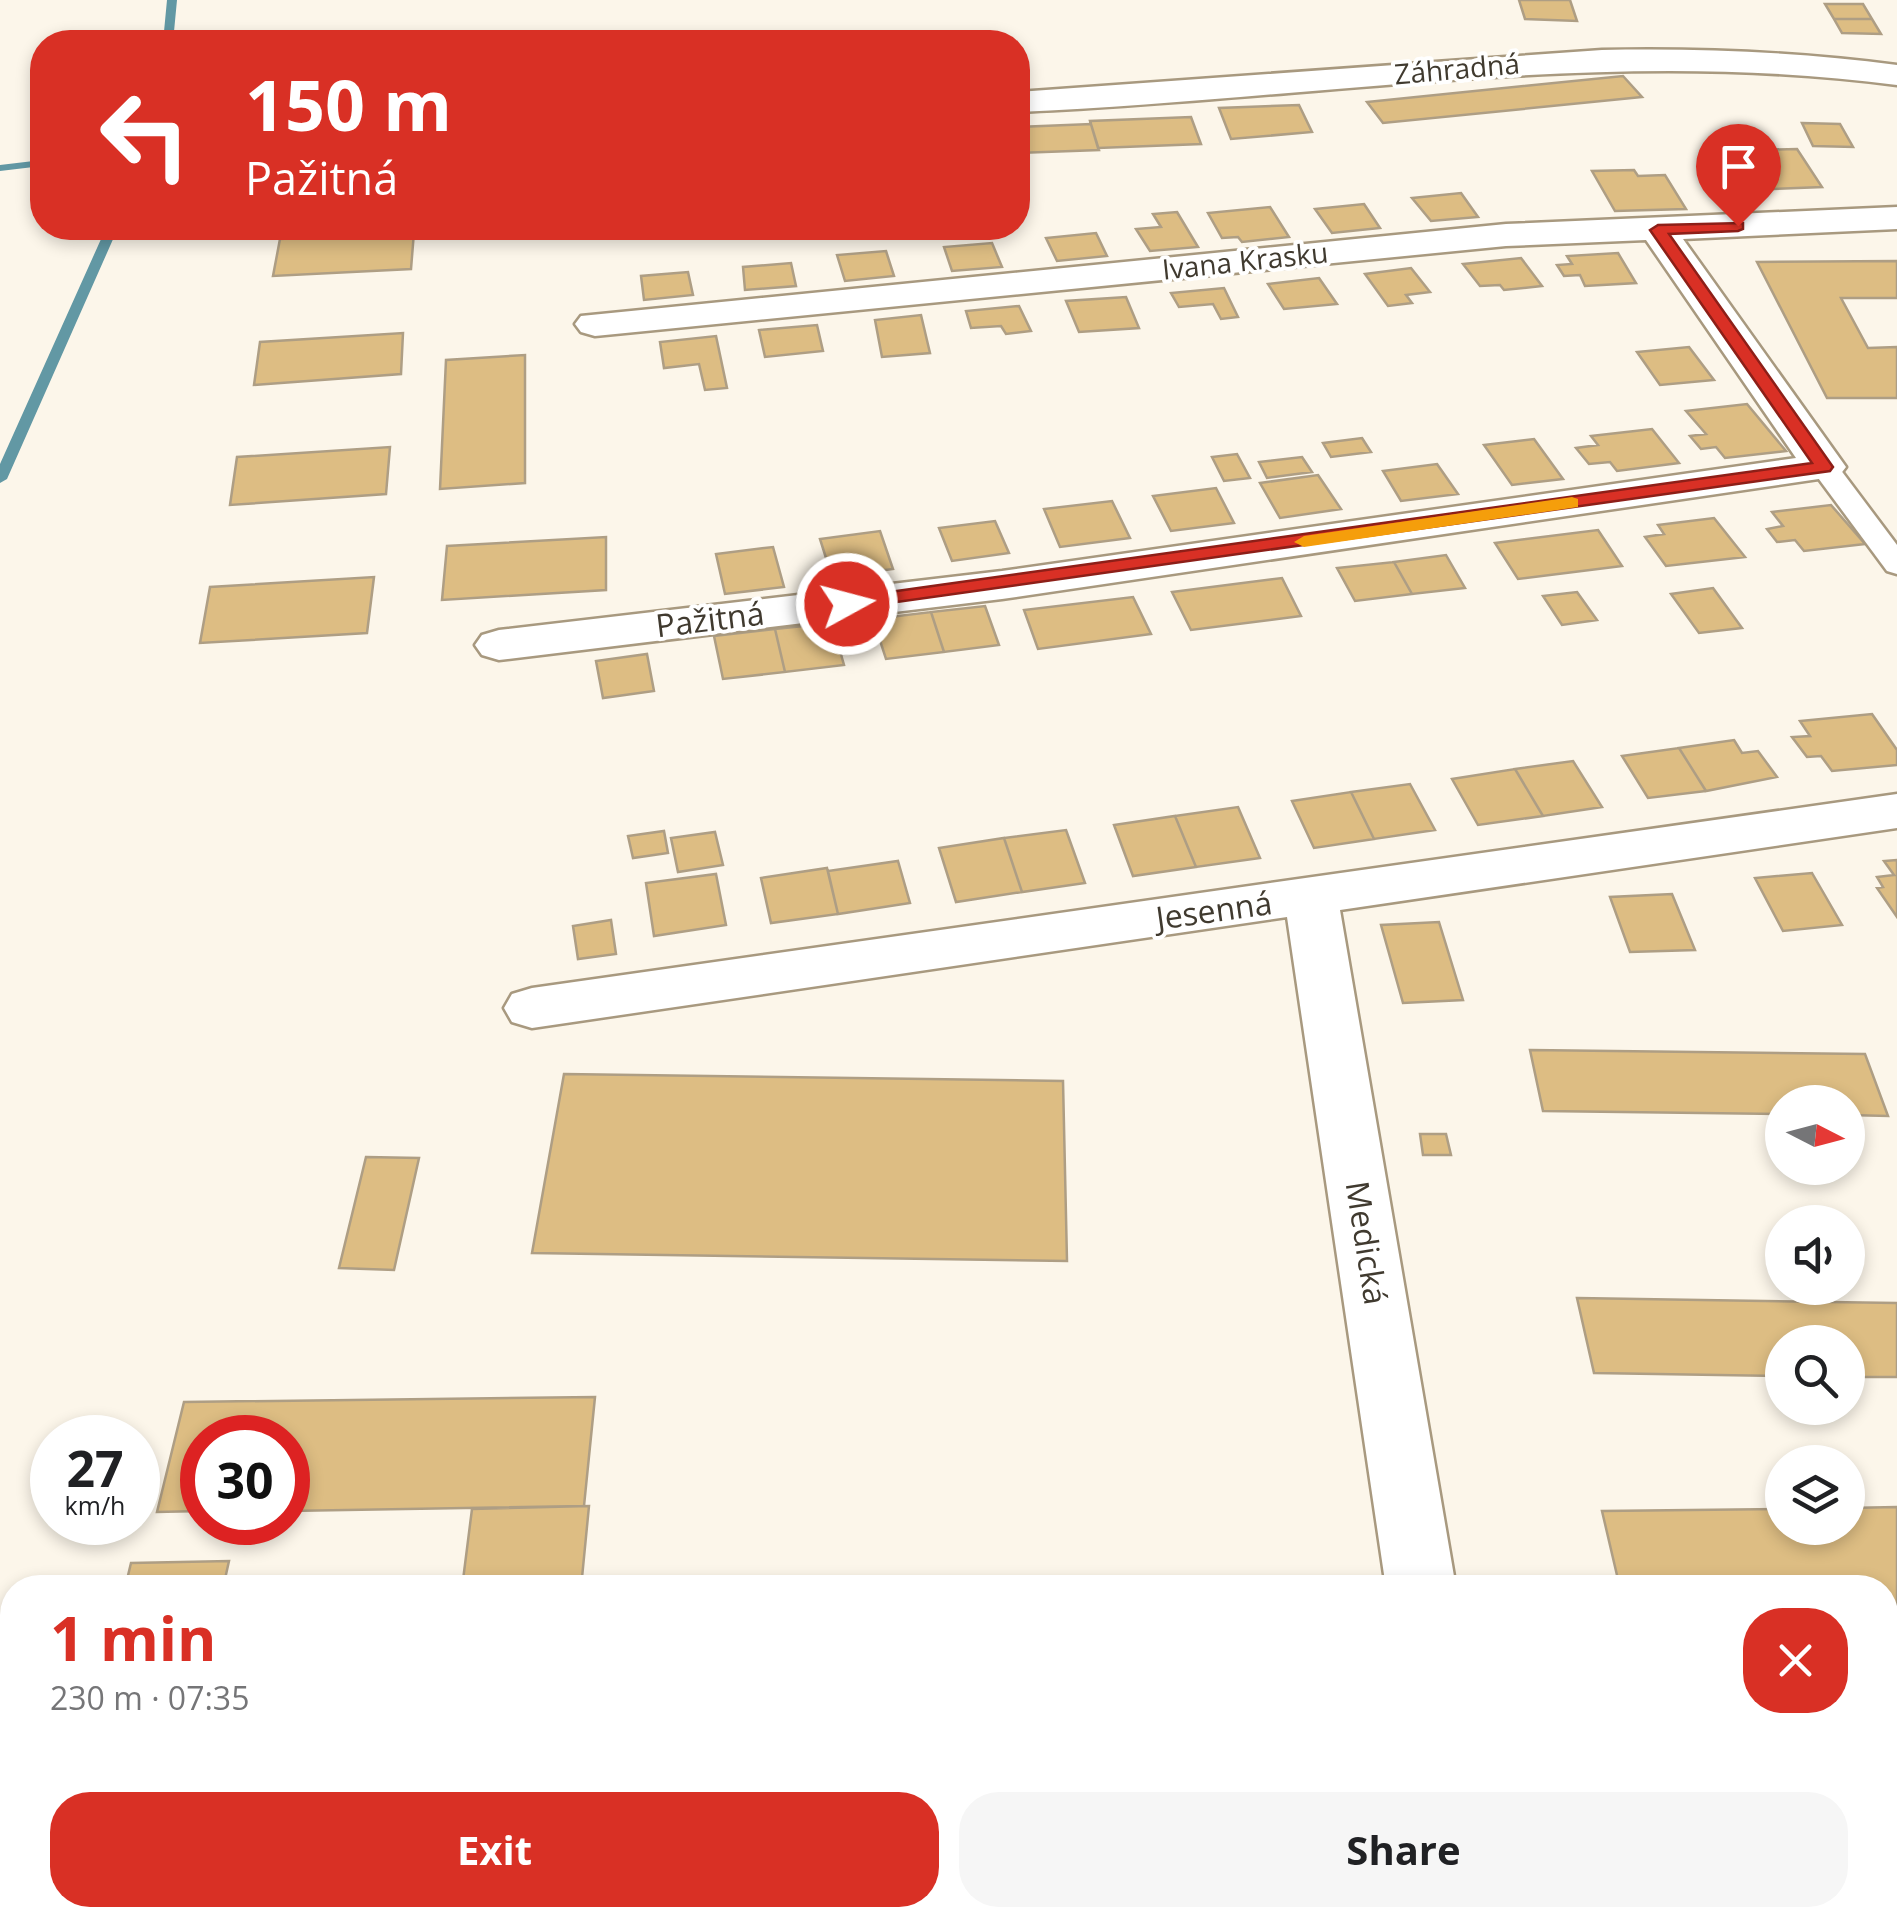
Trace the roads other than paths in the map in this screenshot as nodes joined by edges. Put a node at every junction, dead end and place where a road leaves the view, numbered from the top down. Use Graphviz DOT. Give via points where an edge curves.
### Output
graph roads {
  1 [pos="1897,75"];
  2 [pos="1030,101"];
  3 [pos="1897,218"];
  4 [pos="1658,230"];
  5 [pos="596,324"];
  6 [pos="1824,467"];
  7 [pos="1897,564"];
  8 [pos="498,646"];
  9 [pos="1897,811"];
  10 [pos="1311,898"];
  11 [pos="532,1008"];
  12 [pos="1418,1575"];
  1 -- 2 [label="street, Záhradná" via="1761,59 1543,61"];
  3 -- 4 [label="street, Ivana Krasku"];
  4 -- 5 [label="street, Ivana Krasku" via="1506,235"];
  4 -- 6 [label="street"];
  6 -- 7 [label="lane"];
  6 -- 8 [label="street, Pažitná" via="1002,585"];
  9 -- 10 [label="street, Jesenná"];
  10 -- 11 [label="street, Jesenná"];
  10 -- 12 [label="street, Medická"];
}
